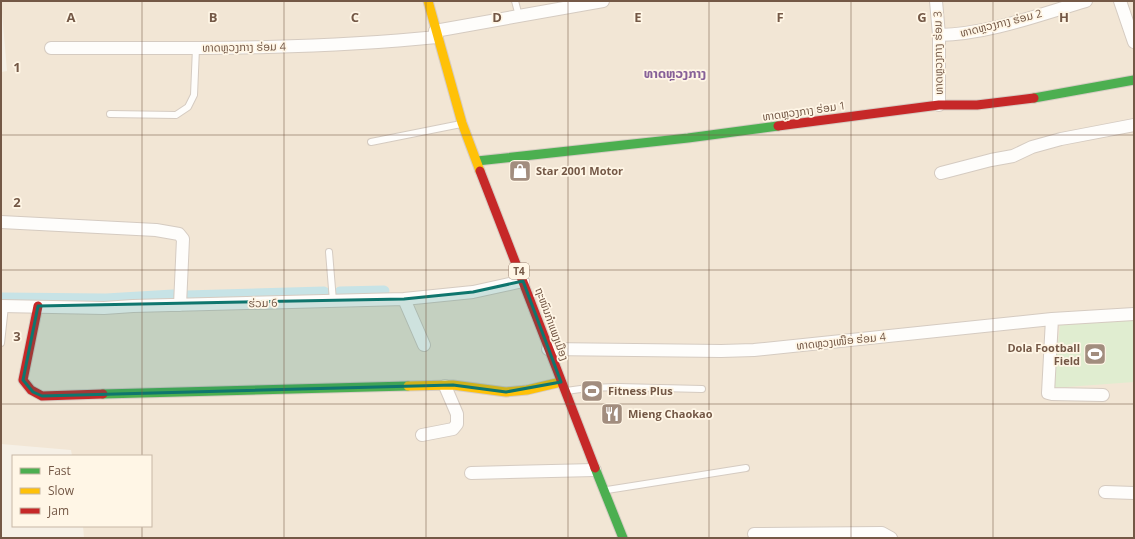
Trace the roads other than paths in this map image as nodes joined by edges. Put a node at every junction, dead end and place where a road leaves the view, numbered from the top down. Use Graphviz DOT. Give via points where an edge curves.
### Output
graph roads {
  1 [pos="428,1"];
  2 [pos="515,1"];
  3 [pos="603,1"];
  4 [pos="936,1"];
  5 [pos="1086,1"];
  6 [pos="1120,1"];
  7 [pos="519,16"];
  8 [pos="436,34"];
  9 [pos="939,35"];
  10 [pos="1134,42"];
  11 [pos="51,48"];
  12 [pos="196,48"];
  13 [pos="1134,81"];
  14 [pos="939,105"];
  15 [pos="110,114"];
  16 [pos="462,123"];
  17 [pos="1134,125"];
  18 [pos="371,142"];
  19 [pos="477,161"];
  20 [pos="941,173"];
  21 [pos="1,222"];
  22 [pos="329,252"];
  23 [pos="523,281"];
  24 [pos="404,299"];
  25 [pos="333,301"];
  26 [pos="180,305"];
  27 [pos="3,306"];
  28 [pos="38,306"];
  29 [pos="1134,314"];
  30 [pos="1052,320"];
  31 [pos="1,344"];
  32 [pos="424,346"];
  33 [pos="548,349"];
  34 [pos="561,382"];
  35 [pos="445,386"];
  36 [pos="702,389"];
  37 [pos="564,391"];
  38 [pos="1103,395"];
  39 [pos="422,435"];
  40 [pos="746,468"];
  41 [pos="595,470"];
  42 [pos="470,473"];
  43 [pos="604,491"];
  44 [pos="1105,492"];
  45 [pos="1134,493"];
  46 [pos="754,534"];
  47 [pos="623,538"];
  48 [pos="891,538"];
  1 -- 8 [label="street, ຖະໜົນກຳແພງເມືອງ / T4"];
  2 -- 7 [label="lane"];
  3 -- 7 [label="street, ທາດຫຼວງກາງ ຮ່ອມ 4"];
  4 -- 9 [label="street, ທາດຫຼວງກາງ ຮ່ອມ 3"];
  5 -- 9 [label="street, ທາດຫຼວງກາງ ຮ່ອມ 2" via="968,34"];
  6 -- 10 [label="street"];
  7 -- 8 [label="street, ທາດຫຼວງກາງ ຮ່ອມ 4"];
  8 -- 12 [label="street, ທາດຫຼວງກາງ ຮ່ອມ 4" via="381,43"];
  8 -- 16 [label="street, ຖະໜົນກຳແພງເມືອງ / T4"];
  9 -- 14 [label="street, ທາດຫຼວງກາງ ຮ່ອມ 3"];
  11 -- 12 [label="street, ທາດຫຼວງກາງ ຮ່ອມ 4"];
  12 -- 15 [label="lane" via="194,95 188,107 176,115"];
  13 -- 14 [label="street, ທາດຫຼວງກາງ ຮ່ອມ 1" via="1018,101"];
  14 -- 19 [label="street, ທາດຫຼວງກາງ ຮ່ອມ 1" via="688,138"];
  16 -- 18 [label="lane"];
  16 -- 19 [label="street, ຖະໜົນກຳແພງເມືອງ / T4"];
  17 -- 20 [label="street" via="1061,139 1032,147 1013,156"];
  19 -- 23 [label="street, ຖະໜົນກຳແພງເມືອງ / T4"];
  21 -- 26 [label="street" via="156,230 179,234 183,239"];
  22 -- 25 [label="lane"];
  23 -- 24 [label="street, ຮ່ວມ 6" via="473,292"];
  23 -- 33 [label="street, ຖະໜົນກຳແພງເມືອງ / T4"];
  24 -- 25 [label="street, ຮ່ວມ 6"];
  24 -- 32 [label="street"];
  25 -- 26 [label="street, ຮ່ວມ 6"];
  26 -- 28 [label="street, ຮ່ວມ 6" via="104,308"];
  27 -- 28 [label="street, ຮ່ວມ 6"];
  27 -- 31 [label="lane"];
  28 -- 35 [label="street" via="23,380 27,387 42,396"];
  29 -- 30 [label="street, ທາດຫຼວງເໜືອ ຮ່ອມ 4"];
  30 -- 33 [label="street, ທາດຫຼວງເໜືອ ຮ່ອມ 4" via="734,351"];
  30 -- 38 [label="street" via="1048,393"];
  33 -- 34 [label="street, ຖະໜົນກຳແພງເມືອງ / T4"];
  34 -- 35 [label="street" via="506,392"];
  34 -- 37 [label="street, ຖະໜົນກຳແພງເມືອງ / T4"];
  35 -- 39 [label="street" via="458,424 453,430"];
  36 -- 37 [label="lane" via="610,387"];
  37 -- 41 [label="street, ຖະໜົນກຳແພງເມືອງ / T4"];
  40 -- 43 [label="lane"];
  41 -- 42 [label="street"];
  41 -- 43 [label="street, ຖະໜົນກຳແພງເມືອງ / T4"];
  43 -- 47 [label="street, ຖະໜົນກຳແພງເມືອງ / T4"];
  44 -- 45 [label="street"];
  46 -- 48 [label="street" via="882,533"];
}
